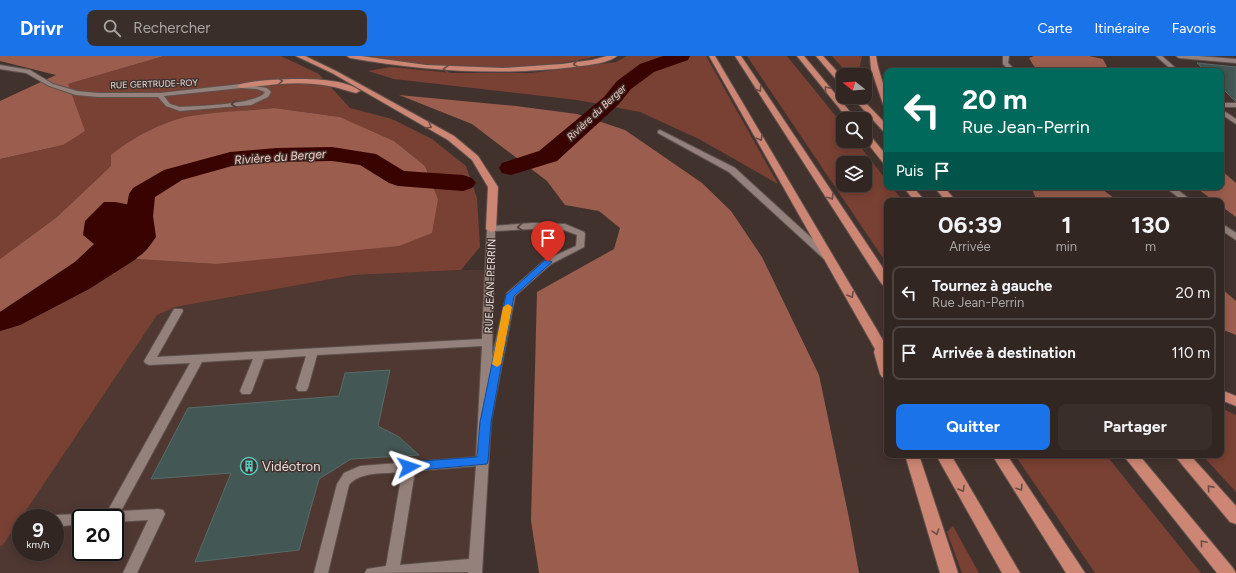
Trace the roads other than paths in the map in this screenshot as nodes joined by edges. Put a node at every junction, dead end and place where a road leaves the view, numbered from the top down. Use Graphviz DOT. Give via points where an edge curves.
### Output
graph roads {
  1 [pos="299,56"];
  2 [pos="350,56"];
  3 [pos="614,56"];
  4 [pos="712,56"];
  5 [pos="738,56"];
  6 [pos="800,56"];
  7 [pos="819,56"];
  8 [pos="873,56"];
  9 [pos="1006,56"];
  10 [pos="1159,56"];
  11 [pos="1179,56"];
  12 [pos="357,57"];
  13 [pos="1236,61"];
  14 [pos="0,67"];
  15 [pos="1011,68"];
  16 [pos="1173,68"];
  17 [pos="836,74"];
  18 [pos="241,86"];
  19 [pos="160,95"];
  20 [pos="884,96"];
  21 [pos="863,104"];
  22 [pos="1224,105"];
  23 [pos="1236,105"];
  24 [pos="846,112"];
  25 [pos="1224,113"];
  26 [pos="409,115"];
  27 [pos="1236,122"];
  28 [pos="884,127"];
  29 [pos="660,132"];
  30 [pos="872,144"];
  31 [pos="884,158"];
  32 [pos="911,190"];
  33 [pos="941,190"];
  34 [pos="1173,190"];
  35 [pos="917,198"];
  36 [pos="948,198"];
  37 [pos="1184,198"];
  38 [pos="1224,228"];
  39 [pos="491,230"];
  40 [pos="1236,238"];
  41 [pos="832,261"];
  42 [pos="884,278"];
  43 [pos="178,311"];
  44 [pos="876,339"];
  45 [pos="488,342"];
  46 [pos="313,352"];
  47 [pos="884,353"];
  48 [pos="260,355"];
  49 [pos="198,359"];
  50 [pos="884,364"];
  51 [pos="302,388"];
  52 [pos="246,391"];
  53 [pos="1224,396"];
  54 [pos="1236,401"];
  55 [pos="485,422"];
  56 [pos="913,458"];
  57 [pos="945,458"];
  58 [pos="1001,458"];
  59 [pos="1132,458"];
  60 [pos="1184,458"];
  61 [pos="482,461"];
  62 [pos="409,467"];
  63 [pos="111,509"];
  64 [pos="124,517"];
  65 [pos="1236,517"];
  66 [pos="475,569"];
  67 [pos="392,572"];
  68 [pos="130,573"];
  69 [pos="321,573"];
  70 [pos="372,573"];
  71 [pos="949,573"];
  72 [pos="1011,573"];
  73 [pos="1076,573"];
  74 [pos="1227,573"];
  1 -- 26 [label="highway" via="334,72"];
  2 -- 12 [label="highway"];
  3 -- 12 [label="highway, one-way" via="574,65 511,70 418,68"];
  4 -- 41 [label="highway, one-way"];
  5 -- 42 [label="highway, one-way"];
  24 -- 6 [label="highway, one-way"];
  7 -- 17 [label="highway"];
  8 -- 20 [label="highway" via="874,69"];
  9 -- 15 [label="street" via="1005,63"];
  10 -- 16 [label="street"];
  11 -- 13 [label="street"];
  14 -- 19 [label="street, RUE GERTRUDE-ROY" via="28,71 51,84 76,93"];
  18 -- 19 [label="street, RUE GERTRUDE-ROY"];
  18 -- 19 [label="street, RUE GERTRUDE-ROY, one-way" via="258,87 268,92 266,96 251,103 180,109 168,105"];
  18 -- 26 [label="highway, one-way" via="293,80 339,85"];
  21 -- 28 [label="highway"];
  22 -- 23 [label="street"];
  25 -- 27 [label="street"];
  26 -- 39 [label="highway, one-way" via="451,138 475,158 493,187"];
  29 -- 41 [label="street" via="732,170"];
  30 -- 31 [label="highway"];
  32 -- 35 [label="highway"];
  33 -- 36 [label="highway"];
  34 -- 37 [label="street"];
  38 -- 40 [label="street"];
  39 -- 45 [label="street, RUE JEAN-PERRIN"];
  55 -- 39 [label="street, RUE JEAN-PERRIN, one-way" via="510,295 548,262 580,247 581,240 581,234 565,227 533,226"];
  41 -- 44 [label="highway, one-way"];
  43 -- 49 [label="street" via="149,361"];
  44 -- 47 [label="highway"];
  44 -- 50 [label="highway"];
  45 -- 46 [label="street"];
  45 -- 55 [label="street, RUE JEAN-PERRIN"];
  46 -- 48 [label="street"];
  46 -- 51 [label="street"];
  48 -- 49 [label="street"];
  48 -- 52 [label="street"];
  49 -- 63 [label="street"];
  53 -- 54 [label="highway"];
  55 -- 61 [label="street, RUE JEAN-PERRIN"];
  56 -- 71 [label="highway, one-way"];
  57 -- 72 [label="highway, one-way"];
  58 -- 73 [label="highway, one-way"];
  74 -- 59 [label="highway, one-way"];
  65 -- 60 [label="highway, one-way"];
  61 -- 62 [label="street"];
  61 -- 66 [label="street, RUE JEAN-PERRIN"];
  62 -- 67 [label="street"];
  62 -- 69 [label="street" via="360,471 349,476 343,484"];
  64 -- 68 [label="street" via="158,514"];
  66 -- 67 [label="street"];
  67 -- 70 [label="street"];
}
